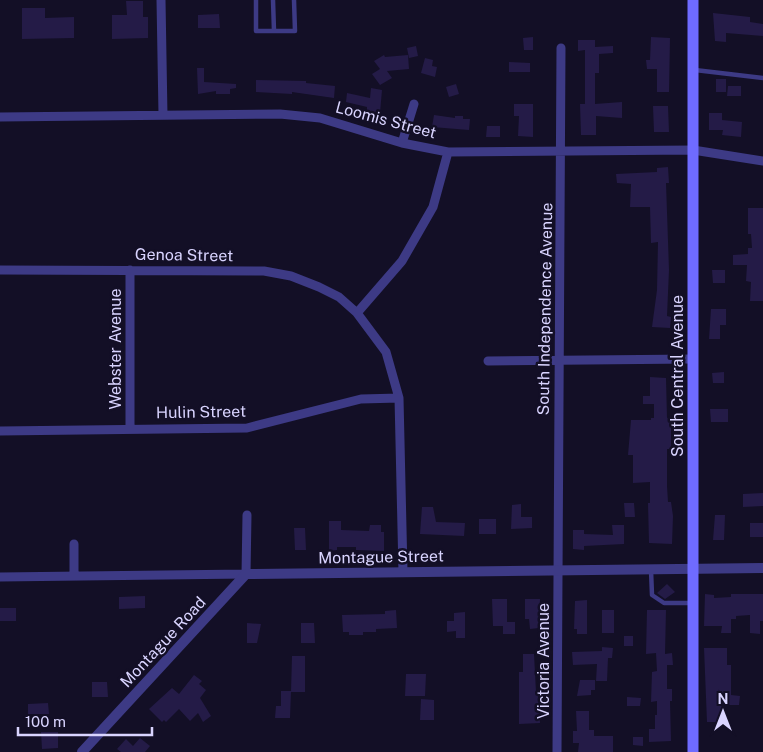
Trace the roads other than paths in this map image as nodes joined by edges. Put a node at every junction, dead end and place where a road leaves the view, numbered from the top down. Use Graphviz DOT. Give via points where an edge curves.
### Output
graph roads {
  1 [pos="161,0"];
  2 [pos="170,0"];
  3 [pos="256,0"];
  4 [pos="273,0"];
  5 [pos="294,0"];
  6 [pos="693,0"];
  7 [pos="274,31"];
  8 [pos="560,48"];
  9 [pos="694,70"];
  10 [pos="763,78"];
  11 [pos="414,104"];
  12 [pos="163,115"];
  13 [pos="0,117"];
  14 [pos="402,143"];
  15 [pos="562,150"];
  16 [pos="693,150"];
  17 [pos="448,152"];
  18 [pos="763,161"];
  19 [pos="0,270"];
  20 [pos="130,270"];
  21 [pos="358,313"];
  22 [pos="693,359"];
  23 [pos="559,360"];
  24 [pos="488,361"];
  25 [pos="399,398"];
  26 [pos="130,428"];
  27 [pos="0,432"];
  28 [pos="247,515"];
  29 [pos="74,544"];
  30 [pos="694,568"];
  31 [pos="763,568"];
  32 [pos="651,569"];
  33 [pos="558,570"];
  34 [pos="403,572"];
  35 [pos="246,574"];
  36 [pos="74,576"];
  37 [pos="0,577"];
  38 [pos="694,603"];
  39 [pos="87,750"];
  40 [pos="557,752"];
  41 [pos="693,752"];
  1 -- 2 [label="lane"];
  1 -- 12 [label="street"];
  3 -- 7 [label="lane" via="256,31"];
  4 -- 7 [label="lane"];
  5 -- 7 [label="lane" via="295,31"];
  6 -- 9 [label="main road, South Central Avenue"];
  8 -- 15 [label="street, South Independence Avenue"];
  9 -- 10 [label="lane"];
  9 -- 16 [label="main road, South Central Avenue"];
  11 -- 14 [label="street"];
  12 -- 13 [label="street, Loomis Street"];
  12 -- 14 [label="street, Loomis Street" via="280,114 320,118"];
  14 -- 17 [label="street, Loomis Street"];
  15 -- 16 [label="street, Loomis Street"];
  15 -- 17 [label="street, Loomis Street"];
  15 -- 23 [label="street, South Independence Avenue"];
  16 -- 18 [label="street, Loomis Street"];
  16 -- 22 [label="main road, South Central Avenue"];
  17 -- 21 [label="street" via="433,207 407,254"];
  19 -- 20 [label="street, Genoa Street"];
  20 -- 21 [label="street, Genoa Street" via="264,271 291,276 325,290"];
  20 -- 26 [label="street, Webster Avenue"];
  21 -- 25 [label="street, Genoa Street" via="386,352"];
  22 -- 23 [label="street"];
  22 -- 30 [label="main road, South Central Avenue"];
  23 -- 24 [label="street"];
  23 -- 33 [label="street, South Independence Avenue"];
  25 -- 26 [label="street, Hulin Street" via="361,399 247,428"];
  25 -- 34 [label="street, Genoa Street"];
  26 -- 27 [label="street, Hulin Street"];
  28 -- 35 [label="street"];
  29 -- 36 [label="street"];
  30 -- 31 [label="street, Montague Street"];
  30 -- 32 [label="street, Montague Street"];
  30 -- 38 [label="main road, South Central Avenue"];
  32 -- 33 [label="street, Montague Street"];
  32 -- 38 [label="lane" via="652,595 664,603"];
  33 -- 34 [label="street, Montague Street"];
  33 -- 40 [label="street, Victoria Avenue"];
  34 -- 35 [label="street, Montague Street"];
  35 -- 36 [label="street, Montague Street"];
  35 -- 39 [label="street, Montague Road"];
  36 -- 37 [label="street, Montague Street"];
  38 -- 41 [label="main road, South Central Avenue"];
}
